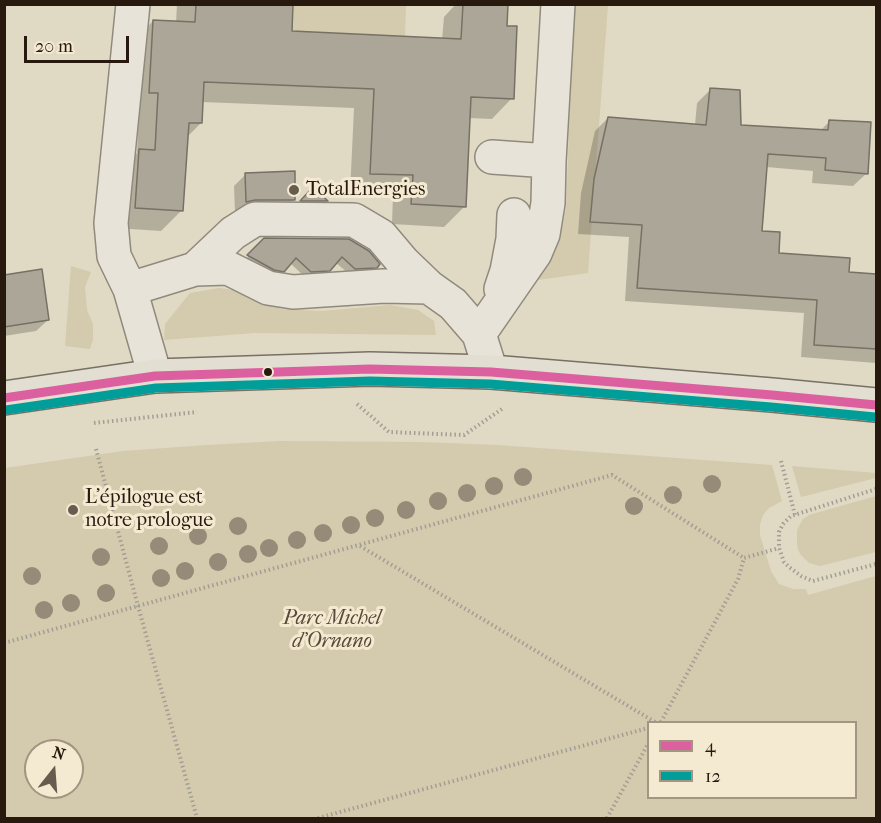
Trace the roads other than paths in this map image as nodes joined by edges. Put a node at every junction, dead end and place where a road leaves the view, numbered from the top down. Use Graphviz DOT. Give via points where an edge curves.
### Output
graph roads {
  1 [pos="133,4"];
  2 [pos="558,4"];
  3 [pos="492,157"];
  4 [pos="549,161"];
  5 [pos="514,215"];
  6 [pos="195,269"];
  7 [pos="429,287"];
  8 [pos="130,289"];
  9 [pos="487,321"];
  10 [pos="491,372"];
  11 [pos="155,376"];
  12 [pos="4,398"];
  13 [pos="876,405"];
  1 -- 8 [label="lane" via="111,223 114,256"];
  2 -- 4 [label="lane"];
  3 -- 4 [label="lane"];
  4 -- 9 [label="lane" via="543,234 535,253"];
  5 -- 9 [label="lane" via="507,271"];
  6 -- 7 [label="lane" via="228,268 268,288 293,292"];
  6 -- 7 [label="lane" via="233,233 255,219 354,220 381,236"];
  6 -- 8 [label="lane"];
  7 -- 9 [label="lane"];
  8 -- 11 [label="lane"];
  9 -- 10 [label="lane"];
  10 -- 11 [label="main road" via="370,369"];
  10 -- 13 [label="main road"];
  11 -- 12 [label="main road"];
}
